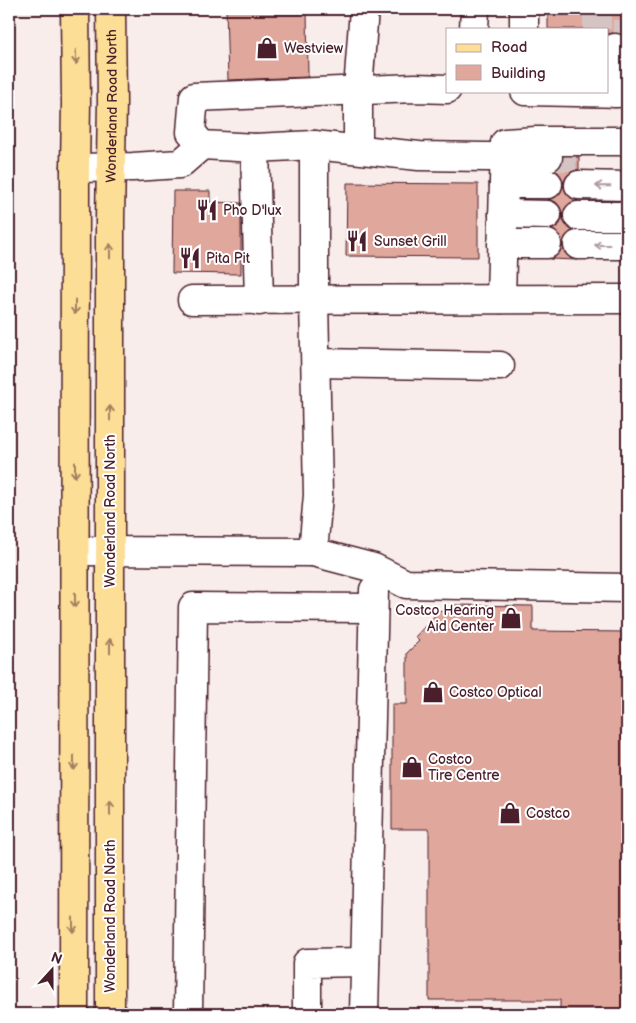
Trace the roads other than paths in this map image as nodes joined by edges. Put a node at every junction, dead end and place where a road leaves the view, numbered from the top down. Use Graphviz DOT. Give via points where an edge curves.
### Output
graph roads {
  1 [pos="75,9"];
  2 [pos="111,9"];
  3 [pos="364,9"];
  4 [pos="474,9"];
  5 [pos="524,9"];
  6 [pos="474,28"];
  7 [pos="524,28"];
  8 [pos="621,48"];
  9 [pos="446,89"];
  10 [pos="358,90"];
  11 [pos="613,92"];
  12 [pos="627,141"];
  13 [pos="202,145"];
  14 [pos="314,145"];
  15 [pos="255,148"];
  16 [pos="358,149"];
  17 [pos="495,157"];
  18 [pos="548,157"];
  19 [pos="579,157"];
  20 [pos="627,159"];
  21 [pos="75,168"];
  22 [pos="110,168"];
  23 [pos="504,184"];
  24 [pos="548,184"];
  25 [pos="579,185"];
  26 [pos="627,186"];
  27 [pos="503,214"];
  28 [pos="548,215"];
  29 [pos="578,216"];
  30 [pos="627,216"];
  31 [pos="502,244"];
  32 [pos="547,244"];
  33 [pos="578,245"];
  34 [pos="627,245"];
  35 [pos="501,299"];
  36 [pos="627,299"];
  37 [pos="192,300"];
  38 [pos="314,300"];
  39 [pos="259,301"];
  40 [pos="316,364"];
  41 [pos="500,366"];
  42 [pos="75,551"];
  43 [pos="110,551"];
  44 [pos="314,552"];
  45 [pos="374,568"];
  46 [pos="627,588"];
  47 [pos="373,608"];
  48 [pos="366,962"];
  49 [pos="74,1014"];
  50 [pos="110,1014"];
  51 [pos="188,1014"];
  52 [pos="307,1014"];
  53 [pos="364,1014"];
  1 -- 21 [label="main road, one-way"];
  2 -- 22 [label="main road, Wonderland Road North"];
  3 -- 10 [label="lane"];
  4 -- 6 [label="lane"];
  5 -- 7 [label="lane"];
  8 -- 11 [label="lane"];
  9 -- 10 [label="lane"];
  10 -- 13 [label="lane" via="194,97 191,132"];
  10 -- 16 [label="lane"];
  12 -- 17 [label="lane" via="505,143"];
  13 -- 15 [label="lane"];
  13 -- 22 [label="lane" via="180,164"];
  14 -- 15 [label="lane"];
  14 -- 16 [label="lane"];
  14 -- 38 [label="lane"];
  15 -- 39 [label="lane"];
  16 -- 17 [label="lane" via="419,156"];
  17 -- 18 [label="lane"];
  17 -- 23 [label="lane"];
  19 -- 20 [label="lane"];
  21 -- 22 [label="lane"];
  21 -- 42 [label="main road, one-way"];
  43 -- 22 [label="main road, Wonderland Road North, one-way"];
  23 -- 24 [label="lane"];
  23 -- 27 [label="lane"];
  26 -- 25 [label="lane, one-way"];
  27 -- 28 [label="lane"];
  27 -- 31 [label="lane"];
  29 -- 30 [label="lane"];
  31 -- 32 [label="lane"];
  31 -- 35 [label="lane"];
  34 -- 33 [label="lane, one-way"];
  35 -- 36 [label="lane"];
  35 -- 38 [label="lane"];
  37 -- 39 [label="lane"];
  38 -- 39 [label="lane"];
  38 -- 40 [label="lane"];
  40 -- 41 [label="lane"];
  40 -- 44 [label="lane" via="318,495"];
  42 -- 43 [label="lane"];
  42 -- 49 [label="main road, one-way"];
  43 -- 44 [label="lane"];
  50 -- 43 [label="main road, Wonderland Road North, one-way"];
  44 -- 45 [label="lane"];
  45 -- 46 [label="lane" via="406,584"];
  45 -- 47 [label="lane"];
  47 -- 48 [label="lane"];
  47 -- 51 [label="lane" via="193,607"];
  48 -- 52 [label="lane" via="307,963"];
  48 -- 53 [label="lane"];
}
